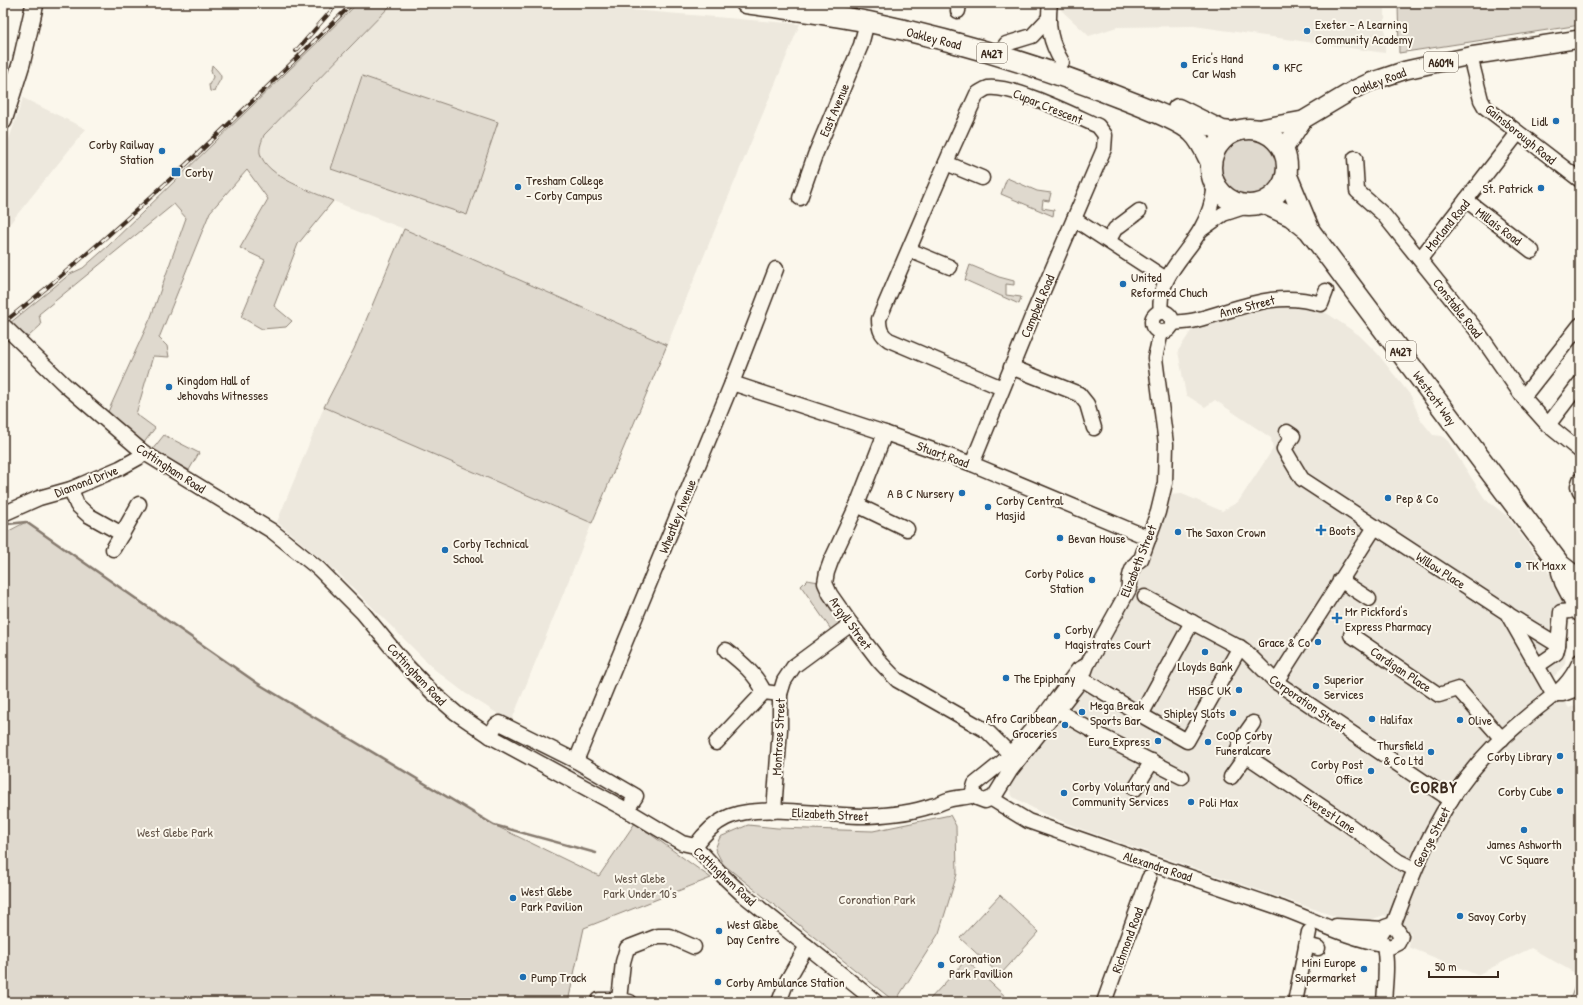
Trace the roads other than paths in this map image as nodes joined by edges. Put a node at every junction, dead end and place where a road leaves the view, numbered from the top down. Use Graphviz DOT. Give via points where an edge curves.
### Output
graph roads {
  1 [pos="35,3"];
  2 [pos="746,3"];
  3 [pos="831,3"];
  4 [pos="1050,3"];
  5 [pos="1048,19"];
  6 [pos="867,22"];
  7 [pos="1580,39"];
  8 [pos="1006,44"];
  9 [pos="1470,56"];
  10 [pos="1062,62"];
  11 [pos="1303,120"];
  12 [pos="3,121"];
  13 [pos="1256,129"];
  14 [pos="1232,132"];
  15 [pos="1518,133"];
  16 [pos="1104,149"];
  17 [pos="1284,149"];
  18 [pos="1354,158"];
  19 [pos="946,163"];
  20 [pos="1211,163"];
  21 [pos="1287,176"];
  22 [pos="982,178"];
  23 [pos="1580,180"];
  24 [pos="1215,185"];
  25 [pos="800,198"];
  26 [pos="1466,200"];
  27 [pos="1256,204"];
  28 [pos="1139,211"];
  29 [pos="1074,219"];
  30 [pos="1201,230"];
  31 [pos="1309,230"];
  32 [pos="1109,240"];
  33 [pos="909,250"];
  34 [pos="1533,251"];
  35 [pos="1420,259"];
  36 [pos="950,267"];
  37 [pos="776,269"];
  38 [pos="1166,279"];
  39 [pos="1324,297"];
  40 [pos="3,325"];
  41 [pos="1580,325"];
  42 [pos="1167,328"];
  43 [pos="1011,367"];
  44 [pos="732,383"];
  45 [pos="1580,383"];
  46 [pos="1002,388"];
  47 [pos="1528,391"];
  48 [pos="1088,422"];
  49 [pos="1548,425"];
  50 [pos="885,433"];
  51 [pos="1287,436"];
  52 [pos="1580,450"];
  53 [pos="143,452"];
  54 [pos="972,464"];
  55 [pos="1580,480"];
  56 [pos="71,489"];
  57 [pos="1580,491"];
  58 [pos="139,504"];
  59 [pos="857,505"];
  60 [pos="3,514"];
  61 [pos="1375,527"];
  62 [pos="907,529"];
  63 [pos="122,534"];
  64 [pos="1149,538"];
  65 [pos="113,549"];
  66 [pos="1560,565"];
  67 [pos="1340,580"];
  68 [pos="1580,584"];
  69 [pos="1145,597"];
  70 [pos="1369,600"];
  71 [pos="1575,611"];
  72 [pos="1507,613"];
  73 [pos="1192,622"];
  74 [pos="851,624"];
  75 [pos="1351,635"];
  76 [pos="1558,645"];
  77 [pos="1240,648"];
  78 [pos="726,650"];
  79 [pos="1580,661"];
  80 [pos="1087,665"];
  81 [pos="1537,666"];
  82 [pos="1082,679"];
  83 [pos="1276,682"];
  84 [pos="1580,688"];
  85 [pos="764,692"];
  86 [pos="1555,693"];
  87 [pos="780,694"];
  88 [pos="1058,711"];
  89 [pos="1141,715"];
  90 [pos="1253,723"];
  91 [pos="490,736"];
  92 [pos="1502,739"];
  93 [pos="716,743"];
  94 [pos="1010,754"];
  95 [pos="1246,756"];
  96 [pos="576,761"];
  97 [pos="1152,761"];
  98 [pos="1182,777"];
  99 [pos="1231,777"];
  100 [pos="982,779"];
  101 [pos="1135,789"];
  102 [pos="975,795"];
  103 [pos="994,796"];
  104 [pos="1451,800"];
  105 [pos="632,802"];
  106 [pos="774,811"];
  107 [pos="695,846"];
  108 [pos="1414,869"];
  109 [pos="1149,878"];
  110 [pos="1327,926"];
  111 [pos="1388,927"];
  112 [pos="1311,942"];
  113 [pos="1388,944"];
  114 [pos="806,946"];
  115 [pos="694,947"];
  116 [pos="599,1000"];
  117 [pos="625,1001"];
  118 [pos="779,1002"];
  119 [pos="876,1002"];
  120 [pos="1104,1002"];
  121 [pos="1294,1002"];
  122 [pos="1384,1002"];
  123 [pos="1392,1002"];
  1 -- 12 [label="main road" via="21,64"];
  2 -- 6 [label="highway, Oakley Road / A427"];
  3 -- 8 [label="highway, Oakley Road / A427" via="927,22"];
  4 -- 5 [label="street"];
  5 -- 8 [label="street" via="1032,36"];
  5 -- 10 [label="street" via="1051,41"];
  6 -- 20 [label="highway, Oakley Road / A427" via="978,49 1046,70 1133,103 1181,124 1192,132"];
  6 -- 25 [label="street, East Avenue" via="862,45 815,155"];
  7 -- 9 [label="main road, Oakley Road / A6014"];
  8 -- 10 [label="highway, Oakley Road / A427"];
  9 -- 11 [label="main road, Oakley Road / A6014" via="1406,70 1370,82"];
  9 -- 15 [label="street, Gainsborough Road" via="1483,104 1491,114"];
  10 -- 14 [label="highway, Oakley Road / A427" via="1145,94 1222,131"];
  11 -- 13 [label="main road, A6014"];
  11 -- 17 [label="main road, A6014"];
  13 -- 14 [label="highway" via="1245,128"];
  13 -- 17 [label="highway" via="1269,134"];
  14 -- 20 [label="highway" via="1222,139 1214,150"];
  15 -- 23 [label="street, Gainsborough Road"];
  15 -- 26 [label="street, Morland Road"];
  16 -- 19 [label="street, Cupar Crescent" via="1105,135 1098,126 1011,90 986,88 978,94"];
  16 -- 29 [label="street, Campbell Road"];
  17 -- 21 [label="highway" via="1288,162"];
  18 -- 35 [label="street, Constable Road" via="1357,191 1383,214"];
  19 -- 22 [label="street"];
  19 -- 33 [label="street, Cupar Crescent"];
  20 -- 24 [label="highway"];
  21 -- 27 [label="highway" via="1278,192 1270,199"];
  21 -- 31 [label="highway, Westcott Way / A427"];
  24 -- 27 [label="highway" via="1225,197 1237,203"];
  24 -- 30 [label="street" via="1210,208"];
  26 -- 34 [label="street, Millais Road"];
  26 -- 35 [label="street, Morland Road"];
  27 -- 30 [label="street" via="1223,214"];
  27 -- 31 [label="highway, Westcott Way / A427" via="1291,216"];
  28 -- 32 [label="street" via="1115,229"];
  29 -- 32 [label="street"];
  29 -- 43 [label="street, Campbell Road"];
  30 -- 38 [label="street"];
  31 -- 66 [label="highway, Westcott Way / A427"];
  32 -- 38 [label="street"];
  33 -- 36 [label="street"];
  33 -- 46 [label="street, Cupar Crescent" via="879,319 883,336"];
  35 -- 49 [label="street, Constable Road"];
  37 -- 44 [label="street, Wheatley Avenue"];
  38 -- 42 [label="street" via="1159,301 1161,312 1154,316 1153,324 1158,330"];
  39 -- 42 [label="street, Anne Street" via="1274,298"];
  40 -- 53 [label="street, Cottingham Road" via="66,386"];
  41 -- 47 [label="street" via="1534,376"];
  42 -- 64 [label="street, Elizabeth Street" via="1155,358 1163,413 1166,483"];
  43 -- 46 [label="street, Campbell Road"];
  43 -- 48 [label="street" via="1079,394 1087,404"];
  44 -- 50 [label="street, Stuart Road"];
  44 -- 96 [label="street, Wheatley Avenue"];
  45 -- 49 [label="street"];
  46 -- 54 [label="street, Campbell Road"];
  49 -- 52 [label="street, Constable Road"];
  50 -- 54 [label="street, Stuart Road"];
  50 -- 59 [label="street, Argyll Street"];
  51 -- 61 [label="street, Willow Place" via="1284,449 1302,479"];
  53 -- 56 [label="street, Diamond Drive" via="138,458 120,468"];
  53 -- 91 [label="street, Cottingham Road" via="272,531 295,549 324,573 363,613 432,692 456,713"];
  54 -- 64 [label="street, Stuart Road"];
  55 -- 57 [label="street"];
  56 -- 60 [label="street, Diamond Drive" via="39,498"];
  56 -- 63 [label="street" via="77,506 88,516"];
  58 -- 63 [label="street"];
  59 -- 62 [label="street"];
  59 -- 74 [label="street, Argyll Street" via="829,566 825,583"];
  61 -- 67 [label="street"];
  61 -- 72 [label="street, Willow Place"];
  63 -- 65 [label="street"];
  64 -- 80 [label="street, Elizabeth Street" via="1141,559 1143,565 1135,584 1129,589"];
  66 -- 68 [label="highway, Westcott Way / A427"];
  66 -- 71 [label="highway, Westcott Way / A427"];
  67 -- 70 [label="street"];
  67 -- 83 [label="street"];
  69 -- 73 [label="street, Corporation Street"];
  71 -- 76 [label="street" via="1561,612"];
  72 -- 76 [label="street, Willow Place"];
  72 -- 81 [label="street, Willow Place"];
  73 -- 77 [label="street, Corporation Street"];
  73 -- 89 [label="street"];
  74 -- 87 [label="street, Montrose Street" via="794,666 784,680"];
  74 -- 94 [label="street, Argyll Street" via="897,680 987,732"];
  75 -- 92 [label="street, Cardigan Place" via="1439,695 1458,689"];
  76 -- 81 [label="street" via="1556,653"];
  77 -- 83 [label="street, Corporation Street"];
  77 -- 89 [label="street" via="1187,741"];
  78 -- 85 [label="street" via="747,662"];
  79 -- 86 [label="street, George Street" via="1570,680"];
  80 -- 82 [label="street, Elizabeth Street"];
  80 -- 94 [label="street, Elizabeth Street" via="1078,670 1046,713"];
  81 -- 86 [label="street, Willow Place"];
  82 -- 88 [label="street, Elizabeth Street"];
  82 -- 89 [label="street"];
  83 -- 104 [label="street, Corporation Street"];
  84 -- 86 [label="street, George Street" via="1563,694"];
  85 -- 87 [label="street"];
  85 -- 93 [label="street"];
  86 -- 92 [label="street, George Street"];
  87 -- 106 [label="street, Montrose Street"];
  88 -- 97 [label="street"];
  88 -- 103 [label="street, Elizabeth Street" via="1010,771"];
  90 -- 95 [label="street" via="1241,740 1238,750"];
  91 -- 96 [label="street" via="500,723"];
  91 -- 107 [label="street, Cottingham Road" via="682,843"];
  92 -- 104 [label="street, George Street" via="1480,761"];
  94 -- 100 [label="street, Elizabeth Street"];
  95 -- 99 [label="street"];
  95 -- 108 [label="street, Everest Lane" via="1398,861"];
  96 -- 105 [label="street" via="636,796"];
  97 -- 98 [label="street"];
  97 -- 101 [label="street"];
  100 -- 102 [label="street" via="975,784"];
  100 -- 103 [label="street" via="992,781 996,786"];
  102 -- 103 [label="street" via="982,801"];
  102 -- 106 [label="street, Elizabeth Street" via="892,815"];
  103 -- 110 [label="street, Alexandra Road" via="1028,821"];
  104 -- 108 [label="street, George Street" via="1436,823"];
  106 -- 107 [label="street, Elizabeth Street" via="743,812 726,818 704,833"];
  107 -- 114 [label="street, Cottingham Road" via="741,893"];
  108 -- 111 [label="street, George Street"];
  109 -- 120 [label="street, Richmond Road"];
  110 -- 111 [label="street, Alexandra Road"];
  110 -- 113 [label="street, Alexandra Road" via="1366,941"];
  111 -- 113 [label="street, George Street" via="1380,935"];
  111 -- 113 [label="street, George Street" via="1400,933 1400,940"];
  112 -- 121 [label="street"];
  113 -- 122 [label="street, George Street"];
  113 -- 123 [label="street, George Street"];
  114 -- 118 [label="street"];
  114 -- 119 [label="street, Cottingham Road"];
  115 -- 117 [label="street" via="669,936 658,936 627,948 623,962"];
  116 -- 117 [label="street"];
}
